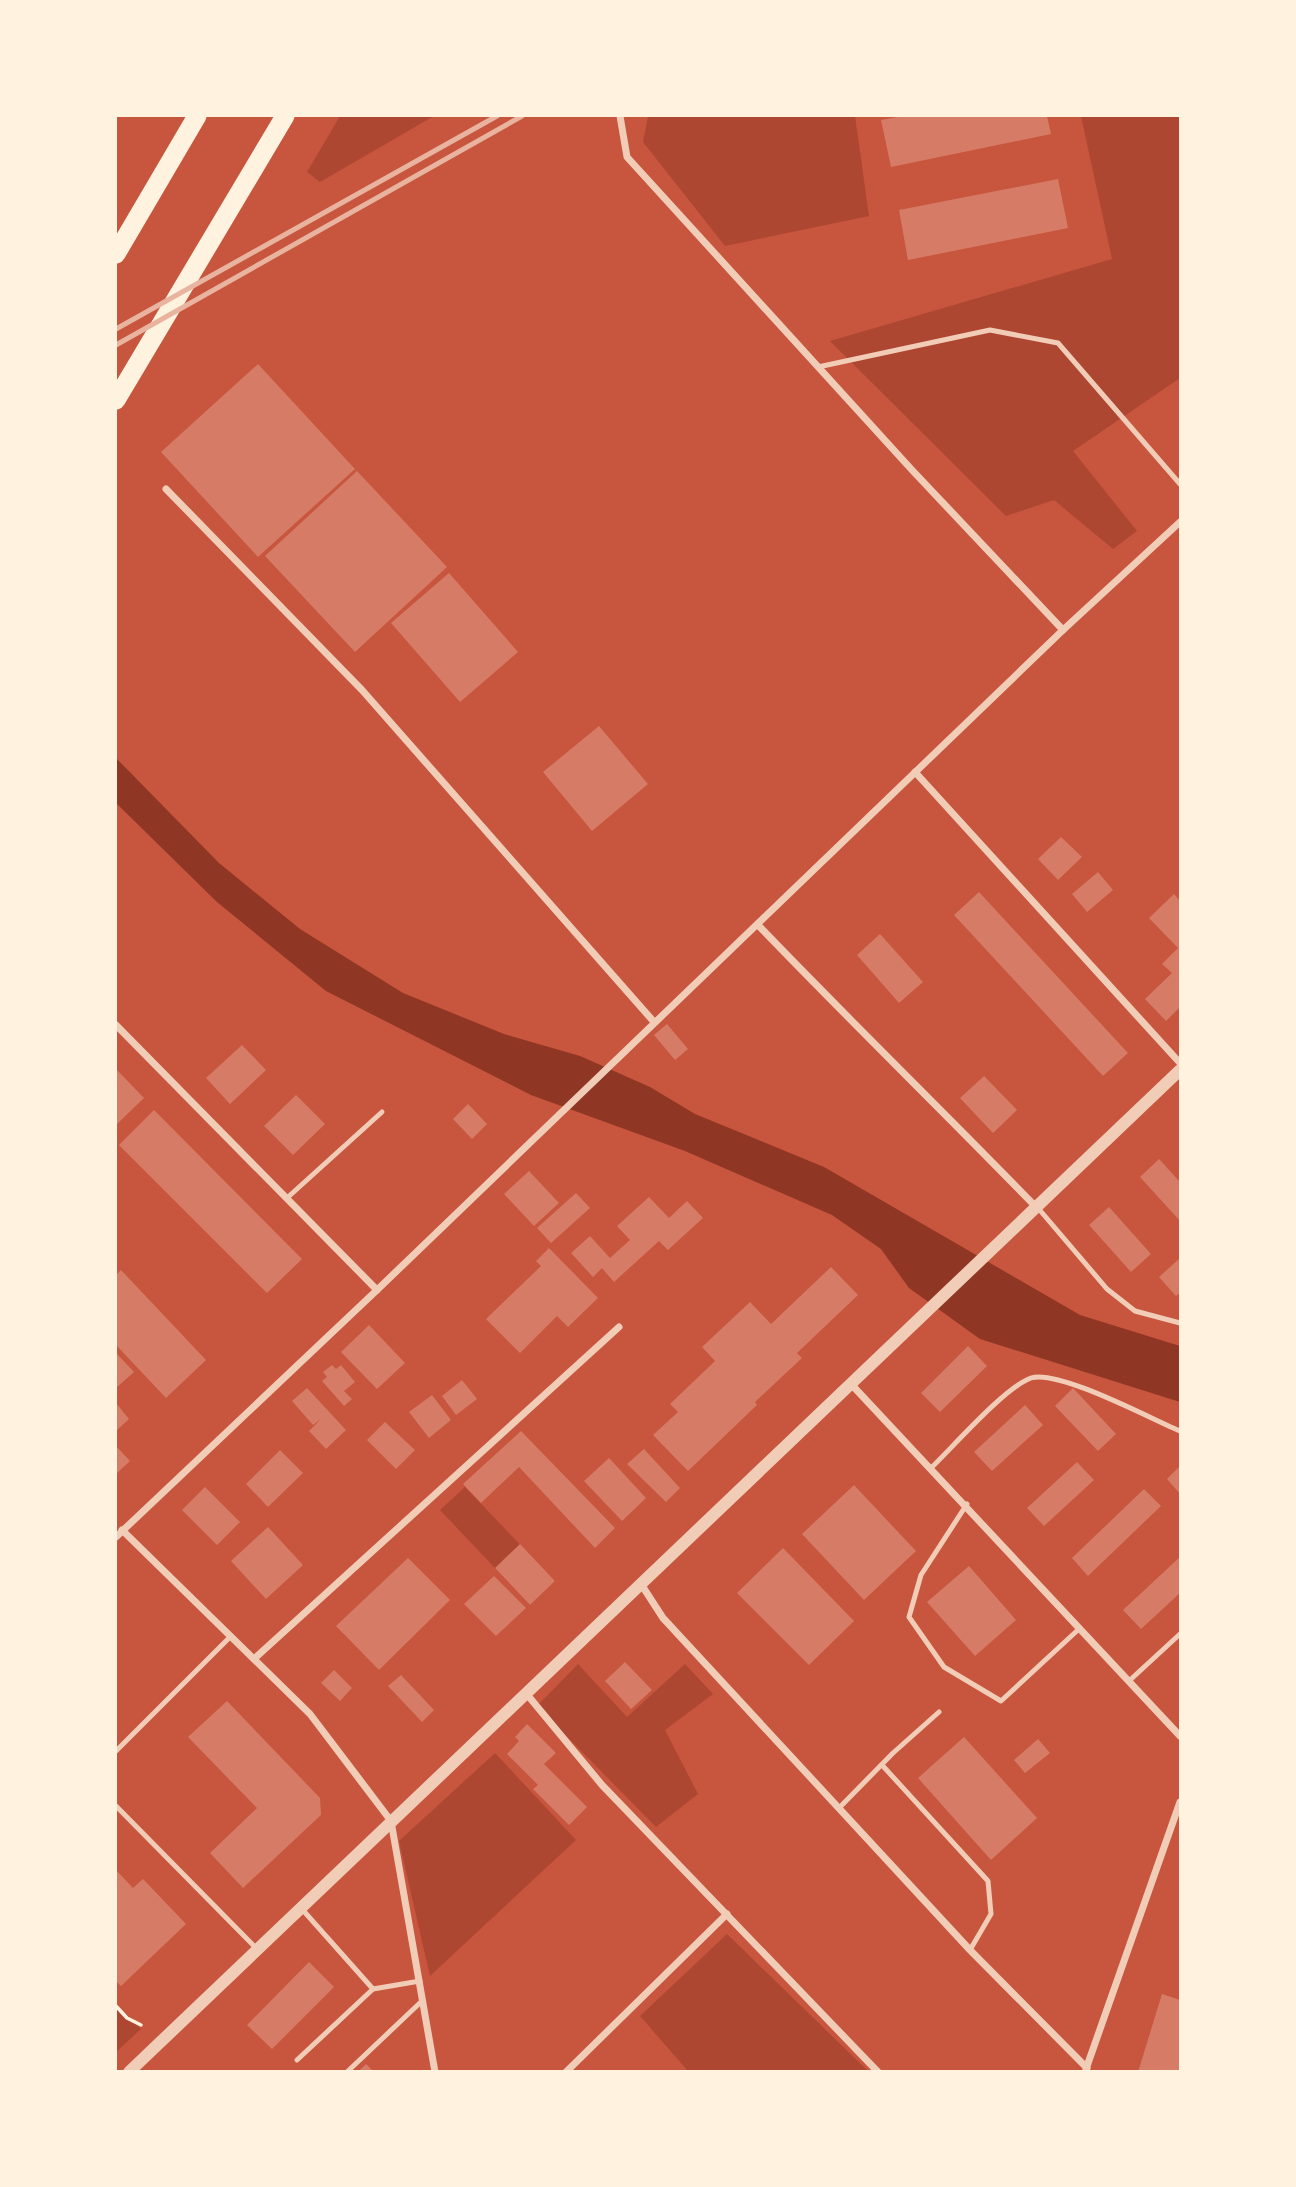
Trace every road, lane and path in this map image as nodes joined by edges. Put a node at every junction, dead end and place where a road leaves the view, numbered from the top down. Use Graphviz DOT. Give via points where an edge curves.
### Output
graph roads {
  1 [pos="197,116"];
  2 [pos="285,116"];
  3 [pos="620,116"];
  4 [pos="116,254"];
  5 [pos="818,367"];
  6 [pos="116,400"];
  7 [pos="1181,484"];
  8 [pos="166,489"];
  9 [pos="1181,522"];
  10 [pos="1063,630"];
  11 [pos="915,772"];
  12 [pos="758,925"];
  13 [pos="654,1022"];
  14 [pos="116,1025"];
  15 [pos="1181,1063"];
  16 [pos="1181,1070"];
  17 [pos="382,1112"];
  18 [pos="287,1198"];
  19 [pos="1038,1208"];
  20 [pos="377,1290"];
  21 [pos="1181,1323"];
  22 [pos="619,1328"];
  23 [pos="851,1384"];
  24 [pos="1181,1431"];
  25 [pos="931,1468"];
  26 [pos="967,1504"];
  27 [pos="122,1530"];
  28 [pos="116,1536"];
  29 [pos="642,1584"];
  30 [pos="1080,1628"];
  31 [pos="1181,1634"];
  32 [pos="231,1636"];
  33 [pos="254,1659"];
  34 [pos="1129,1681"];
  35 [pos="525,1691"];
  36 [pos="939,1712"];
  37 [pos="1181,1735"];
  38 [pos="116,1751"];
  39 [pos="882,1765"];
  40 [pos="1181,1802"];
  41 [pos="116,1806"];
  42 [pos="840,1807"];
  43 [pos="391,1821"];
  44 [pos="301,1909"];
  45 [pos="727,1914"];
  46 [pos="258,1950"];
  47 [pos="970,1950"];
  48 [pos="420,1981"];
  49 [pos="373,1989"];
  50 [pos="423,2000"];
  51 [pos="116,2006"];
  52 [pos="141,2025"];
  53 [pos="297,2060"];
  54 [pos="1086,2070"];
  55 [pos="129,2071"];
  56 [pos="347,2071"];
  57 [pos="435,2071"];
  58 [pos="566,2071"];
  59 [pos="878,2071"];
  1 -- 4 [label="highway"];
  2 -- 6 [label="highway"];
  3 -- 5 [label="street" via="627,157"];
  5 -- 7 [label="lane" via="990,330 1058,343"];
  5 -- 10 [label="street"];
  8 -- 13 [label="street" via="362,690"];
  9 -- 10 [label="street"];
  10 -- 11 [label="street"];
  11 -- 12 [label="street"];
  11 -- 15 [label="street"];
  12 -- 13 [label="street"];
  12 -- 19 [label="street"];
  13 -- 20 [label="street"];
  14 -- 18 [label="street"];
  16 -- 19 [label="street"];
  17 -- 18 [label="lane"];
  18 -- 20 [label="street"];
  19 -- 21 [label="lane" via="1107,1289 1135,1311"];
  19 -- 23 [label="street"];
  20 -- 27 [label="street"];
  22 -- 33 [label="street"];
  23 -- 25 [label="street"];
  23 -- 29 [label="street"];
  24 -- 25 [label="lane" via="1055,1378 1031,1378"];
  25 -- 26 [label="street"];
  26 -- 30 [label="street"];
  26 -- 30 [label="lane" via="921,1575 909,1617 943,1667 1000,1701"];
  27 -- 28 [label="street"];
  27 -- 32 [label="street"];
  29 -- 35 [label="street"];
  29 -- 42 [label="street" via="663,1618"];
  30 -- 34 [label="street"];
  31 -- 34 [label="lane"];
  32 -- 33 [label="street"];
  32 -- 38 [label="lane"];
  33 -- 43 [label="street" via="310,1714"];
  34 -- 37 [label="street"];
  35 -- 43 [label="street"];
  35 -- 45 [label="street" via="602,1785"];
  36 -- 39 [label="lane"];
  39 -- 42 [label="lane"];
  39 -- 47 [label="lane" via="988,1881 990,1914"];
  40 -- 54 [label="street"];
  41 -- 46 [label="lane"];
  42 -- 47 [label="street"];
  43 -- 44 [label="street"];
  43 -- 48 [label="street"];
  44 -- 46 [label="street"];
  44 -- 49 [label="lane"];
  45 -- 58 [label="street"];
  45 -- 59 [label="street"];
  46 -- 55 [label="street"];
  47 -- 54 [label="street"];
  48 -- 49 [label="lane"];
  48 -- 50 [label="street"];
  49 -- 53 [label="lane"];
  50 -- 56 [label="lane"];
  50 -- 57 [label="street"];
  51 -- 52 [label="path"];
}
